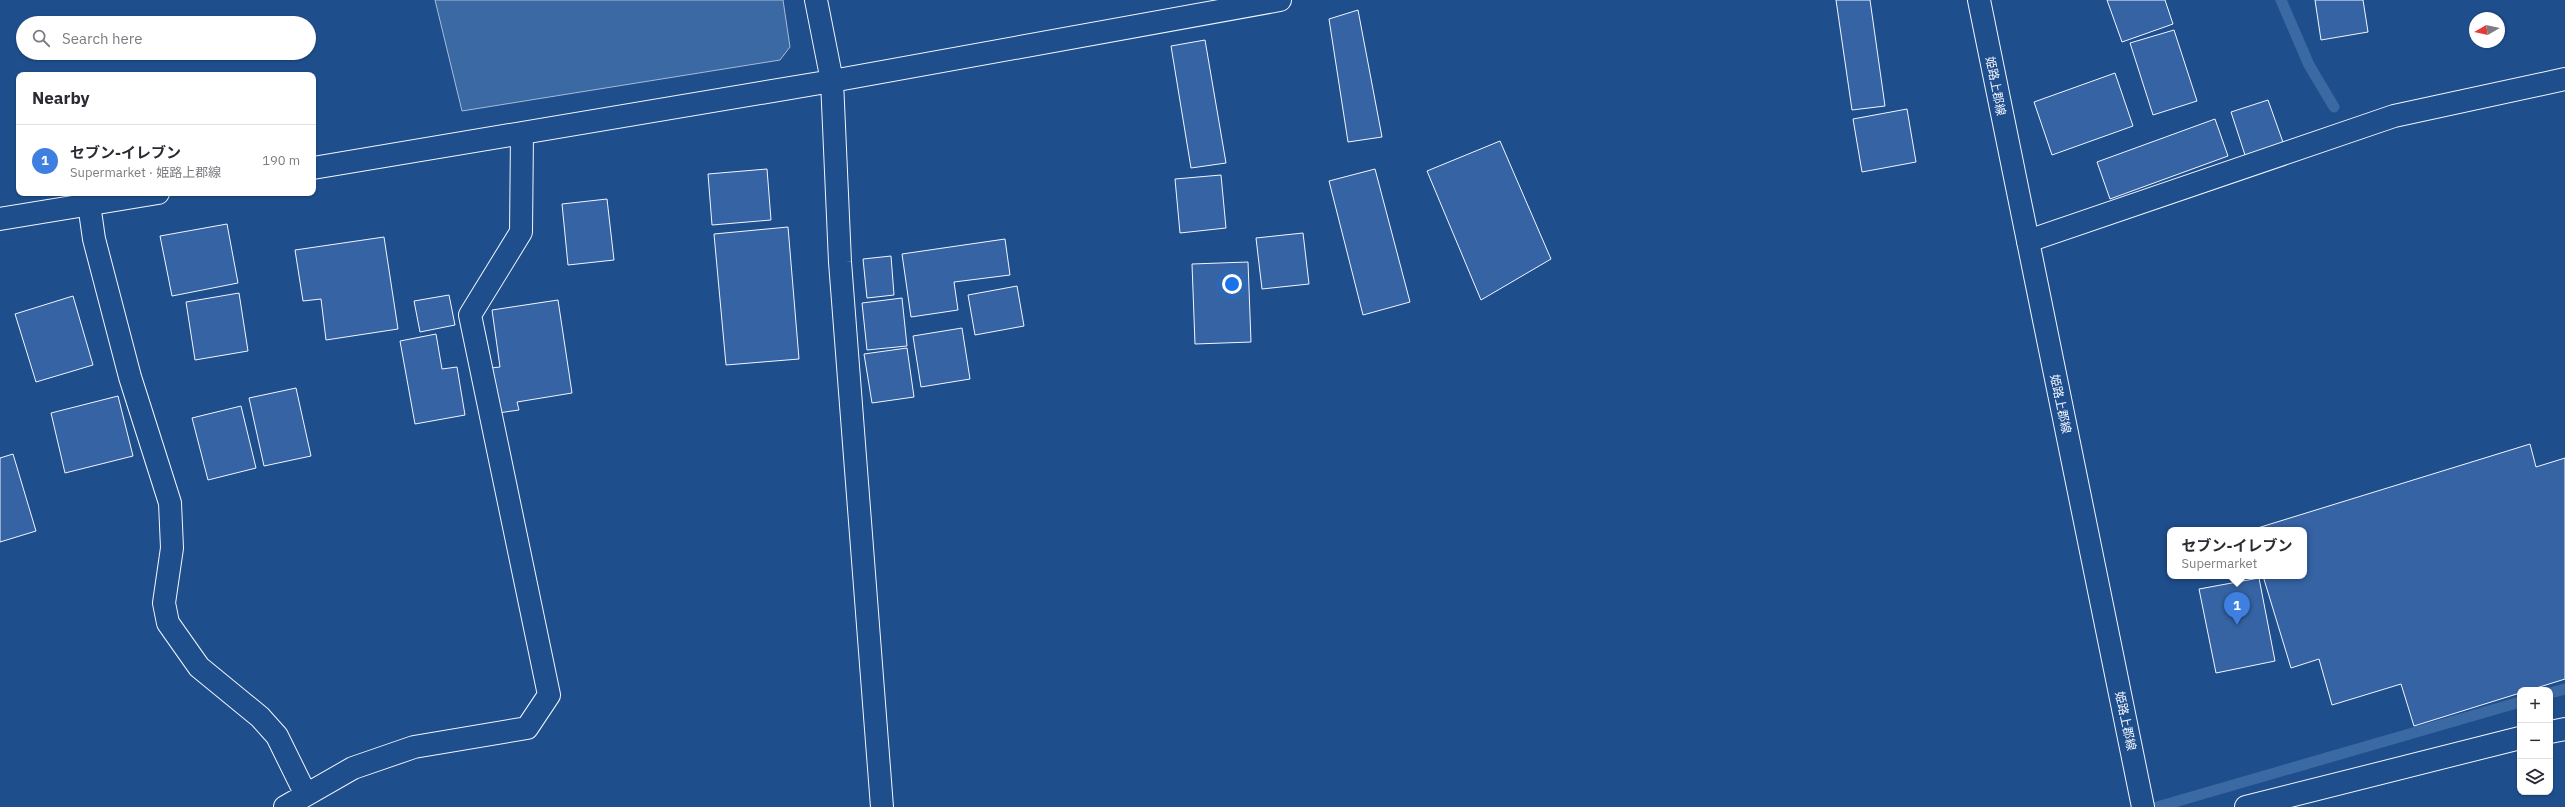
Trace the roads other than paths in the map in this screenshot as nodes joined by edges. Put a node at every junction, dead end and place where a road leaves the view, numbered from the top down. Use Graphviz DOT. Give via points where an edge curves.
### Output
graph roads {
  1 [pos="816,0"];
  2 [pos="1280,0"];
  3 [pos="1979,0"];
  4 [pos="1251,3"];
  5 [pos="2565,79"];
  6 [pos="832,80"];
  7 [pos="522,133"];
  8 [pos="316,167"];
  9 [pos="139,196"];
  10 [pos="89,204"];
  11 [pos="0,219"];
  12 [pos="2028,241"];
  13 [pos="2565,729"];
  14 [pos="2553,731"];
  15 [pos="2517,739"];
  16 [pos="306,795"];
  17 [pos="285,807"];
  18 [pos="882,807"];
  19 [pos="2144,807"];
  20 [pos="2246,807"];
  1 -- 6 [label="street"];
  2 -- 4 [label="street"];
  3 -- 12 [label="street, 姫路上郡線"];
  4 -- 6 [label="street"];
  5 -- 12 [label="street" via="2394,116"];
  6 -- 7 [label="street"];
  6 -- 18 [label="street" via="840,262"];
  7 -- 8 [label="street"];
  7 -- 16 [label="street" via="521,232 470,315 549,695 527,728 414,747 353,768"];
  9 -- 10 [label="street"];
  10 -- 11 [label="street"];
  10 -- 16 [label="street" via="94,239 128,369 170,503 172,548 164,603 168,623 198,667 260,717 277,736"];
  12 -- 19 [label="street, 姫路上郡線"];
  13 -- 14 [label="street"];
  15 -- 20 [label="street"];
  16 -- 17 [label="street"];
}
